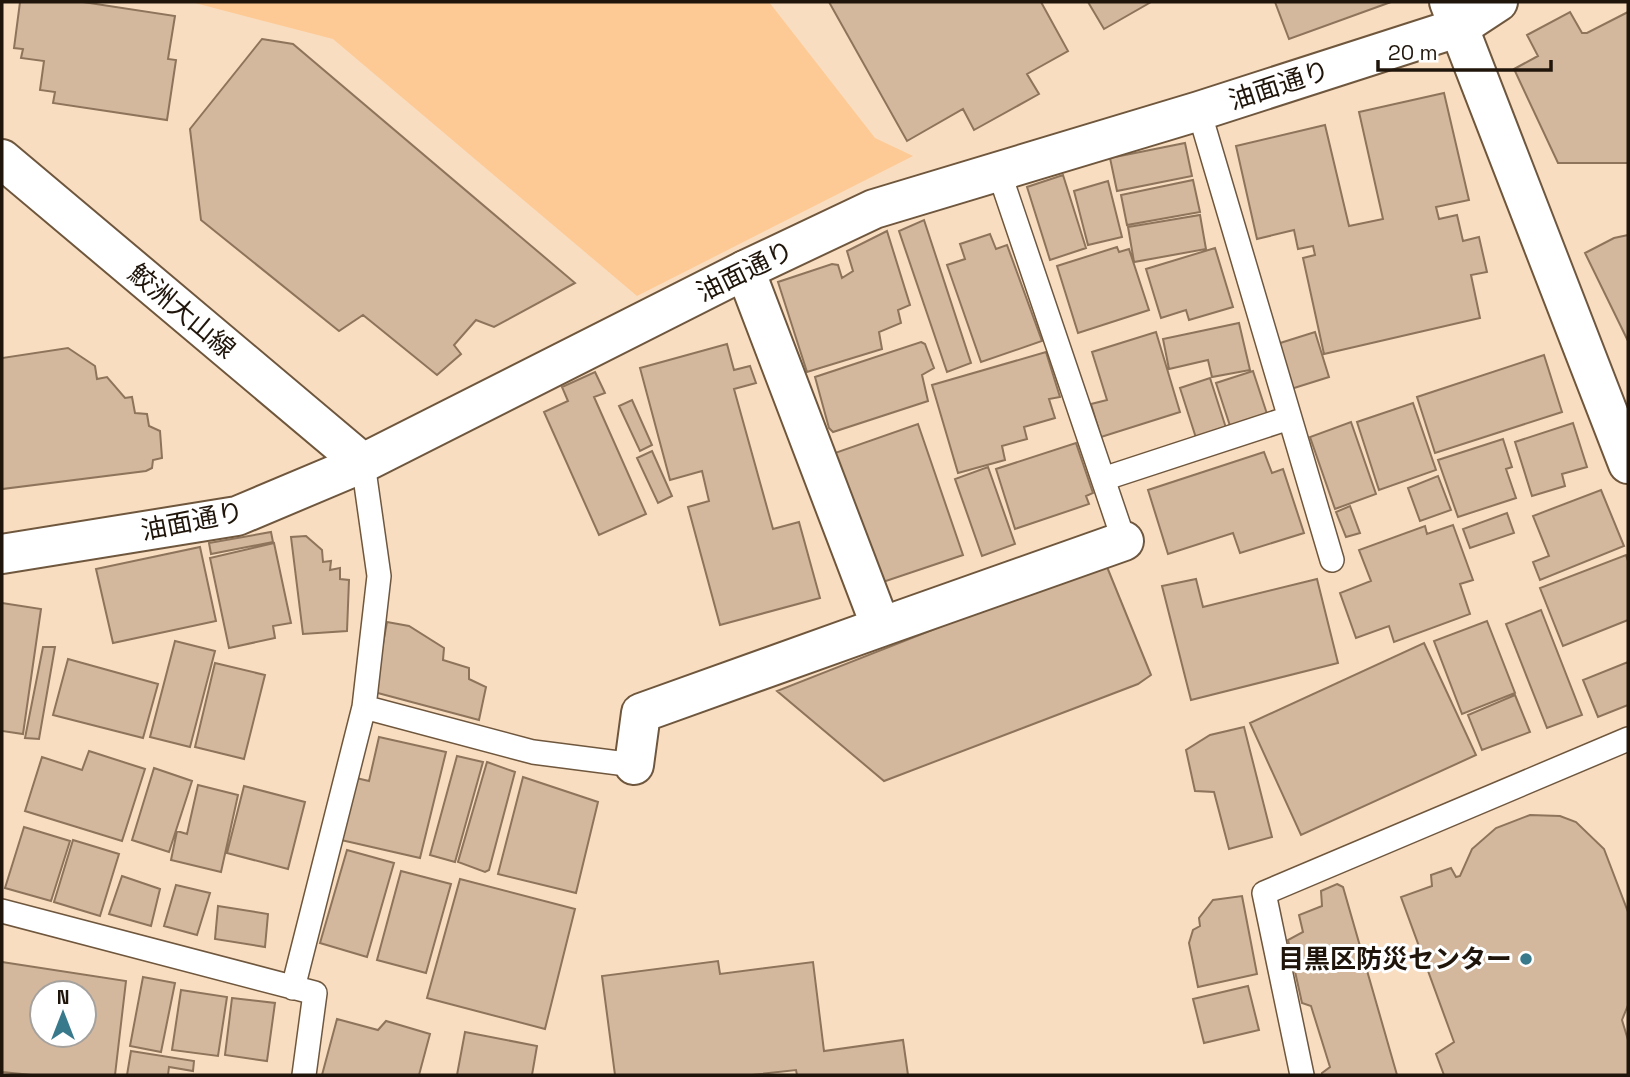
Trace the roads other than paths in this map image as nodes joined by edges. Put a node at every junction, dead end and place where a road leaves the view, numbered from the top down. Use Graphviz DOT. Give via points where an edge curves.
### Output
graph roads {
  1 [pos="1498,2"];
  2 [pos="1455,14"];
  3 [pos="1199,111"];
  4 [pos="2,159"];
  5 [pos="999,172"];
  6 [pos="745,270"];
  7 [pos="1290,418"];
  8 [pos="363,463"];
  9 [pos="1628,464"];
  10 [pos="1103,479"];
  11 [pos="1124,541"];
  12 [pos="2,554"];
  13 [pos="1332,560"];
  14 [pos="881,627"];
  15 [pos="364,707"];
  16 [pos="1628,739"];
  17 [pos="634,765"];
  18 [pos="2,911"];
  19 [pos="293,988"];
  20 [pos="304,1075"];
  21 [pos="1302,1075"];
  1 -- 2 [label="street, 油面通り"];
  2 -- 3 [label="street, 油面通り"];
  2 -- 9 [label="street"];
  3 -- 5 [label="street, 油面通り"];
  3 -- 7 [label="lane"];
  4 -- 8 [label="street, 鮫洲大山線"];
  5 -- 6 [label="street, 油面通り" via="874,209"];
  5 -- 10 [label="lane"];
  6 -- 8 [label="street, 油面通り"];
  6 -- 14 [label="street"];
  7 -- 10 [label="lane"];
  7 -- 13 [label="lane"];
  8 -- 12 [label="street, 油面通り" via="237,516"];
  8 -- 15 [label="lane" via="379,576"];
  10 -- 11 [label="lane"];
  11 -- 14 [label="street"];
  14 -- 17 [label="street" via="641,713"];
  15 -- 17 [label="lane" via="534,752"];
  15 -- 19 [label="lane"];
  16 -- 21 [label="lane" via="1265,893"];
  18 -- 19 [label="lane"];
  19 -- 20 [label="lane" via="315,993"];
}
